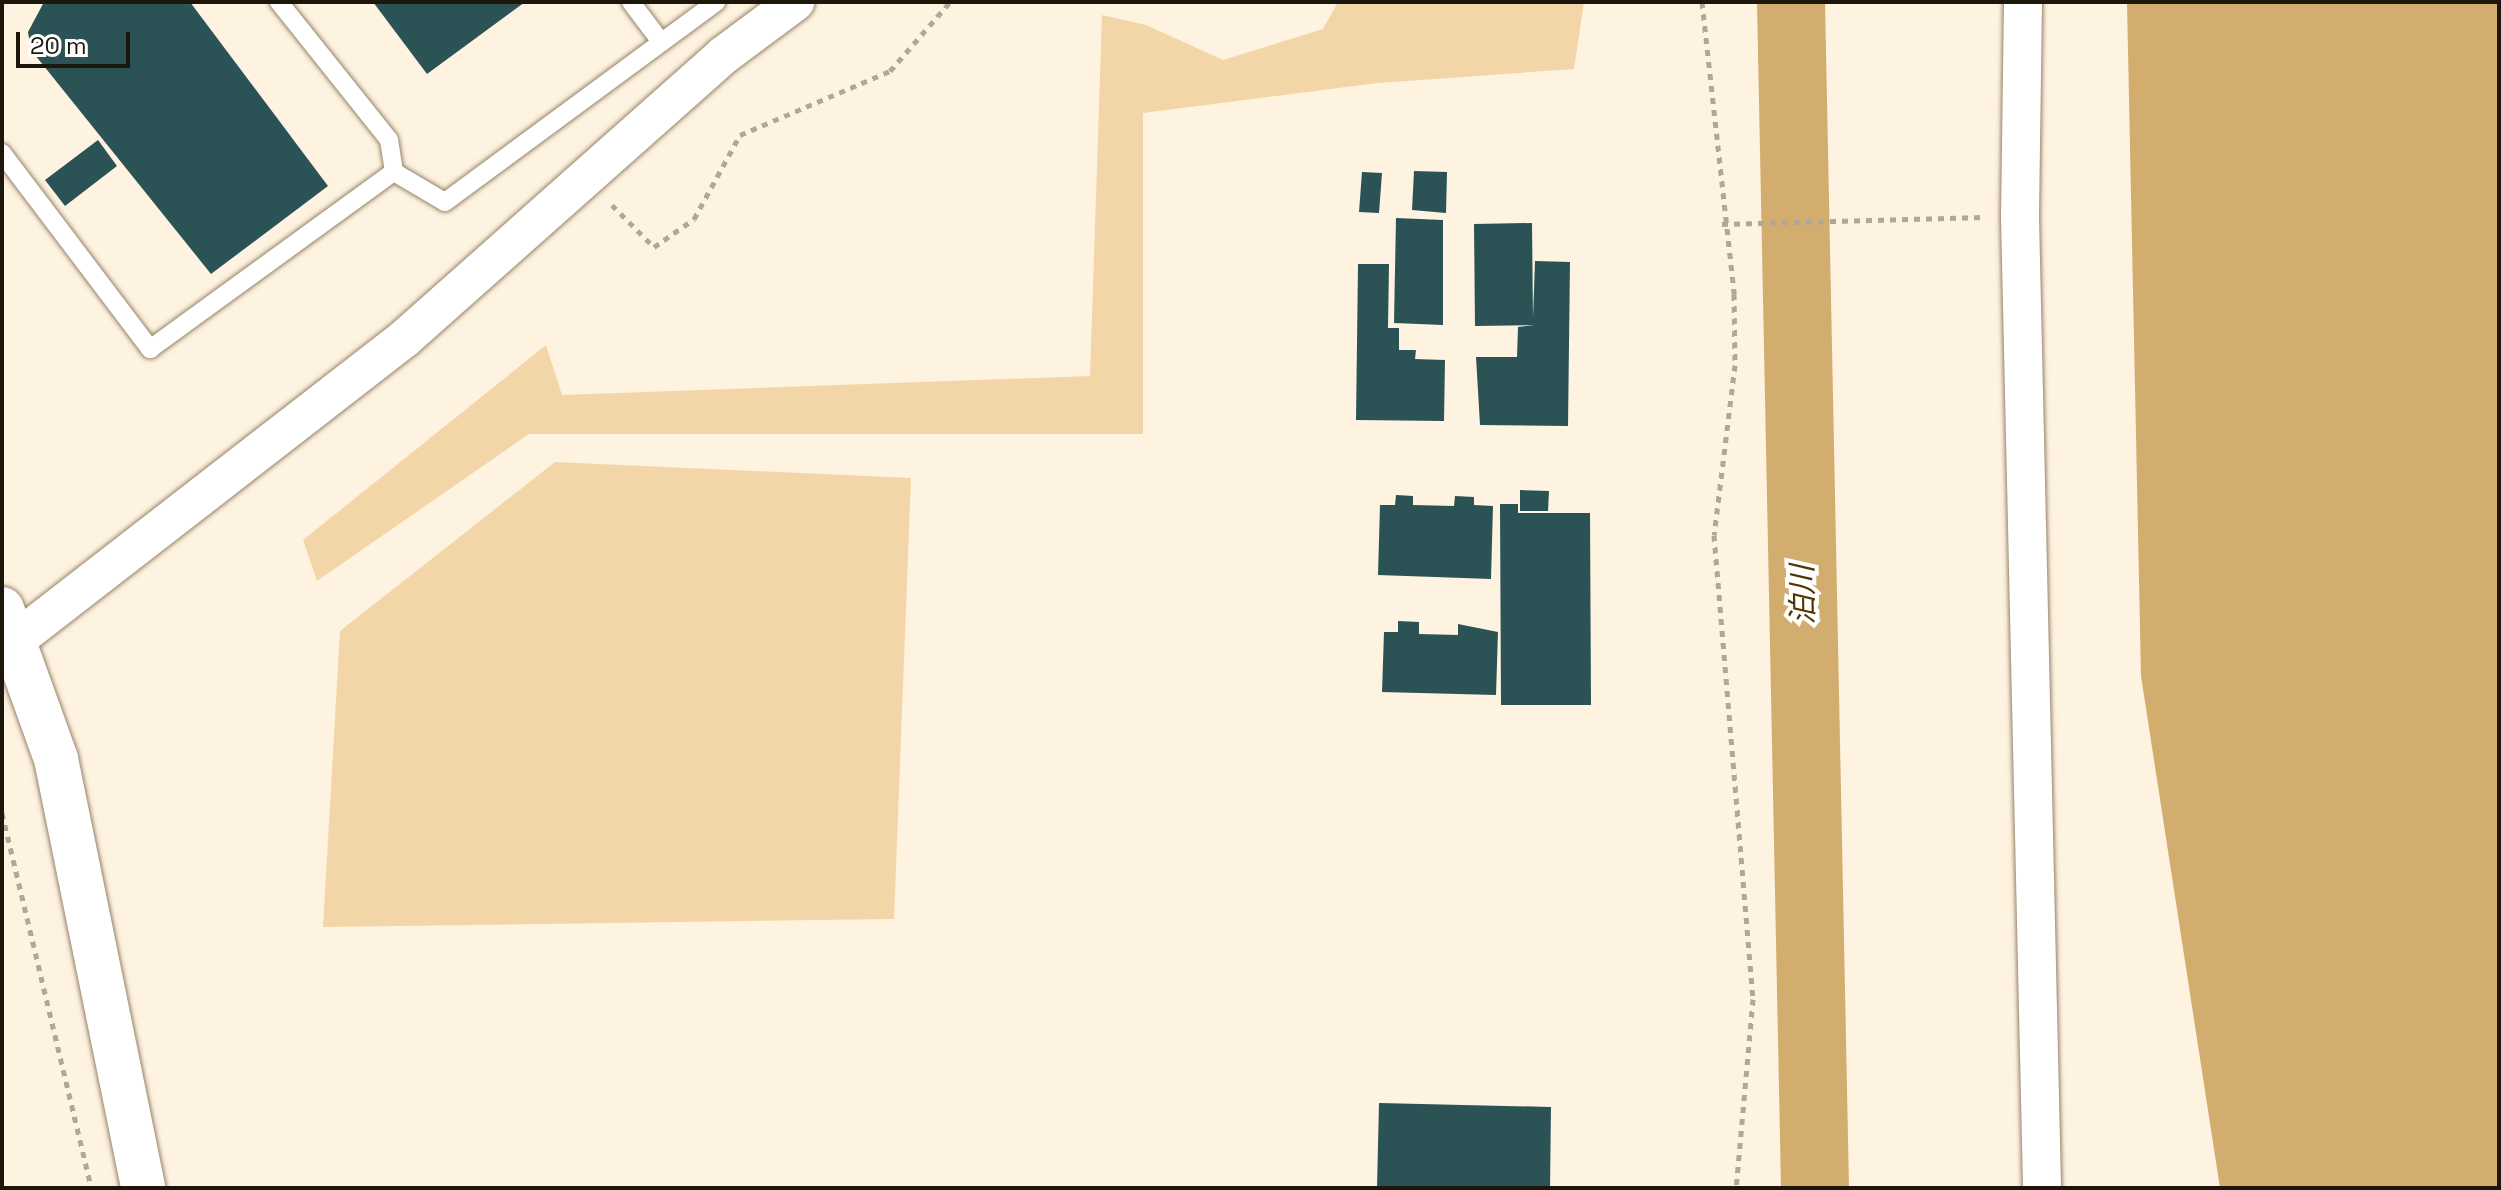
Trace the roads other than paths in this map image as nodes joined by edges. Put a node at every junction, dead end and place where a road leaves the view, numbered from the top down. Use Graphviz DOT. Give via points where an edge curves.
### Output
graph roads {
  1 [pos="279,2"];
  2 [pos="631,2"];
  3 [pos="716,2"];
  4 [pos="795,2"];
  5 [pos="2023,2"];
  6 [pos="661,42"];
  7 [pos="2,153"];
  8 [pos="394,172"];
  9 [pos="9,624"];
  10 [pos="143,1188"];
  11 [pos="2042,1188"];
  1 -- 8 [label="lane" via="389,140"];
  2 -- 6 [label="lane"];
  3 -- 6 [label="lane"];
  4 -- 9 [label="street" via="584,177 404,339"];
  5 -- 11 [label="street" via="2020,217"];
  6 -- 8 [label="lane" via="445,202"];
  7 -- 8 [label="lane" via="150,349"];
  9 -- 10 [label="street" via="56,759"];
}
